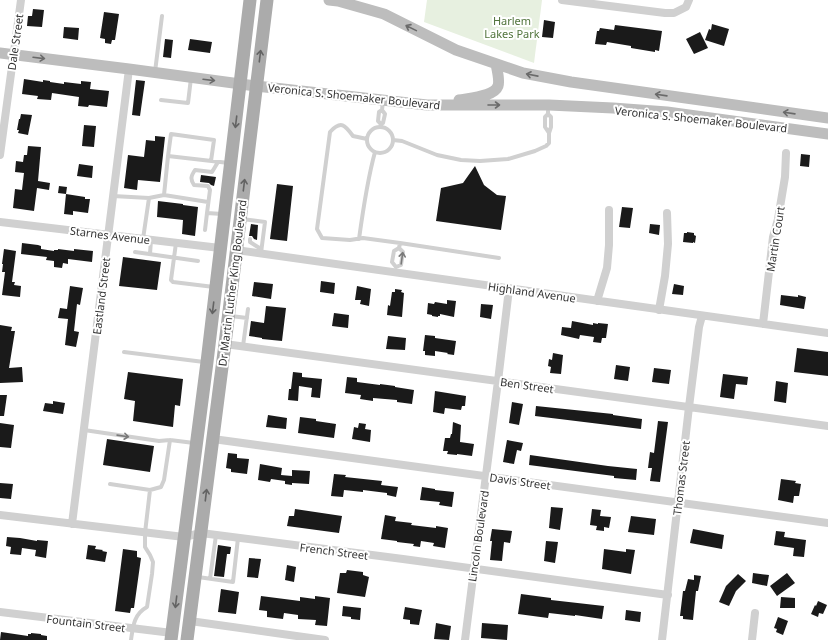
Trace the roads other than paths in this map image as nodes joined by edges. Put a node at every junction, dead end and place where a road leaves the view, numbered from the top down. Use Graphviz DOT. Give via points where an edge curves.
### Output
graph roads {
  1 [pos="21,0"];
  2 [pos="250,0"];
  3 [pos="267,0"];
  4 [pos="329,0"];
  5 [pos="562,0"];
  6 [pos="608,3"];
  7 [pos="688,3"];
  8 [pos="162,16"];
  9 [pos="0,53"];
  10 [pos="13,55"];
  11 [pos="496,64"];
  12 [pos="129,69"];
  13 [pos="155,72"];
  14 [pos="191,77"];
  15 [pos="240,84"];
  16 [pos="256,86"];
  17 [pos="161,100"];
  18 [pos="383,105"];
  19 [pos="427,105"];
  20 [pos="549,109"];
  21 [pos="828,118"];
  22 [pos="380,126"];
  23 [pos="828,134"];
  24 [pos="367,139"];
  25 [pos="393,140"];
  26 [pos="375,152"];
  27 [pos="0,154"];
  28 [pos="786,154"];
  29 [pos="168,156"];
  30 [pos="211,161"];
  31 [pos="224,163"];
  32 [pos="164,195"];
  33 [pos="113,196"];
  34 [pos="149,198"];
  35 [pos="208,202"];
  36 [pos="609,210"];
  37 [pos="207,213"];
  38 [pos="667,213"];
  39 [pos="225,214"];
  40 [pos="248,221"];
  41 [pos="0,222"];
  42 [pos="223,228"];
  43 [pos="205,230"];
  44 [pos="109,235"];
  45 [pos="250,239"];
  46 [pos="359,239"];
  47 [pos="147,240"];
  48 [pos="176,243"];
  49 [pos="400,245"];
  50 [pos="220,248"];
  51 [pos="236,250"];
  52 [pos="135,252"];
  53 [pos="261,252"];
  54 [pos="150,254"];
  55 [pos="174,258"];
  56 [pos="499,258"];
  57 [pos="198,260"];
  58 [pos="396,270"];
  59 [pos="216,287"];
  60 [pos="509,289"];
  61 [pos="230,301"];
  62 [pos="597,301"];
  63 [pos="248,309"];
  64 [pos="659,310"];
  65 [pos="228,315"];
  66 [pos="702,316"];
  67 [pos="247,318"];
  68 [pos="763,324"];
  69 [pos="828,333"];
  70 [pos="225,344"];
  71 [pos="244,346"];
  72 [pos="124,352"];
  73 [pos="207,362"];
  74 [pos="498,381"];
  75 [pos="689,407"];
  76 [pos="828,426"];
  77 [pos="84,430"];
  78 [pos="213,439"];
  79 [pos="170,440"];
  80 [pos="197,443"];
  81 [pos="486,477"];
  82 [pos="110,484"];
  83 [pos="150,490"];
  84 [pos="678,502"];
  85 [pos="0,515"];
  86 [pos="828,523"];
  87 [pos="72,524"];
  88 [pos="145,533"];
  89 [pos="201,534"];
  90 [pos="216,535"];
  91 [pos="184,537"];
  92 [pos="238,538"];
  93 [pos="474,569"];
  94 [pos="196,571"];
  95 [pos="210,579"];
  96 [pos="668,595"];
  97 [pos="0,612"];
  98 [pos="755,613"];
  99 [pos="190,620"];
  100 [pos="132,628"];
  101 [pos="172,637"];
  102 [pos="131,640"];
  103 [pos="187,640"];
  104 [pos="326,640"];
  105 [pos="465,640"];
  106 [pos="662,640"];
  107 [pos="752,640"];
  1 -- 10 [label="street, Dale Street"];
  2 -- 15 [label="main road, Dr Martin Luther King Boulevard"];
  16 -- 3 [label="main road, Dr Martin Luther King Boulevard, one-way"];
  11 -- 4 [label="street, Veronica S. Shoemaker Boulevard, one-way" via="456,50 384,14"];
  5 -- 6 [label="street"];
  6 -- 7 [label="street" via="665,13 674,13"];
  8 -- 13 [label="lane"];
  9 -- 10 [label="street, Veronica S. Shoemaker Boulevard"];
  10 -- 12 [label="street, Veronica S. Shoemaker Boulevard, one-way"];
  10 -- 27 [label="street, Dale Street"];
  11 -- 19 [label="street" via="498,87 494,91 484,96"];
  21 -- 11 [label="street, Veronica S. Shoemaker Boulevard, one-way" via="571,82 523,73"];
  12 -- 13 [label="street, Veronica S. Shoemaker Boulevard"];
  12 -- 33 [label="street, Eastland Street"];
  13 -- 14 [label="street, Veronica S. Shoemaker Boulevard"];
  14 -- 15 [label="street, Veronica S. Shoemaker Boulevard, one-way"];
  14 -- 17 [label="lane" via="188,103"];
  15 -- 16 [label="street, Veronica S. Shoemaker Boulevard"];
  15 -- 31 [label="main road, Dr Martin Luther King Boulevard, one-way"];
  16 -- 18 [label="street, Veronica S. Shoemaker Boulevard"];
  40 -- 16 [label="main road, Dr Martin Luther King Boulevard, one-way"];
  18 -- 19 [label="street, Veronica S. Shoemaker Boulevard"];
  18 -- 22 [label="lane" via="379,112"];
  19 -- 20 [label="street, Veronica S. Shoemaker Boulevard, one-way"];
  20 -- 23 [label="street, Veronica S. Shoemaker Boulevard" via="667,112"];
  20 -- 25 [label="lane" via="549,143 535,151 508,159 461,160"];
  22 -- 24 [label="lane" via="370,130"];
  22 -- 25 [label="lane" via="390,132"];
  24 -- 26 [label="lane" via="369,147"];
  24 -- 46 [label="lane" via="353,136 347,127 341,125 334,127 330,132 317,229 322,238"];
  25 -- 26 [label="lane" via="387,151"];
  26 -- 46 [label="lane"];
  28 -- 68 [label="street, Martin Court" via="785,177 773,237"];
  29 -- 30 [label="lane"];
  29 -- 30 [label="lane" via="171,134 214,140"];
  29 -- 32 [label="lane"];
  30 -- 31 [label="lane"];
  31 -- 35 [label="lane" via="212,172 195,170 192,175 194,185 208,186"];
  31 -- 39 [label="main road, Dr Martin Luther King Boulevard"];
  32 -- 34 [label="lane"];
  32 -- 35 [label="lane"];
  33 -- 34 [label="lane"];
  33 -- 44 [label="street, Eastland Street"];
  34 -- 47 [label="lane"];
  35 -- 37 [label="lane"];
  36 -- 62 [label="street" via="606,268"];
  37 -- 39 [label="lane"];
  37 -- 43 [label="lane"];
  38 -- 64 [label="street" via="668,244"];
  39 -- 42 [label="main road, Dr Martin Luther King Boulevard"];
  40 -- 51 [label="main road, Dr Martin Luther King Boulevard"];
  40 -- 53 [label="lane" via="265,222"];
  41 -- 44 [label="street, Starnes Avenue"];
  42 -- 50 [label="main road, Dr Martin Luther King Boulevard"];
  42 -- 51 [label="main road" via="229,244"];
  44 -- 47 [label="street, Starnes Avenue"];
  44 -- 77 [label="street, Eastland Street"];
  45 -- 53 [label="lane"];
  46 -- 49 [label="lane"];
  47 -- 48 [label="street, Starnes Avenue"];
  47 -- 54 [label="lane"];
  48 -- 50 [label="street, Starnes Avenue"];
  48 -- 55 [label="lane"];
  49 -- 56 [label="lane"];
  58 -- 49 [label="lane, one-way" via="401,265 403,252"];
  49 -- 58 [label="lane" via="394,251 392,262"];
  50 -- 59 [label="main road, Dr Martin Luther King Boulevard"];
  50 -- 61 [label="main road" via="226,260 224,291"];
  51 -- 53 [label="street, Highland Avenue"];
  51 -- 61 [label="main road, Dr Martin Luther King Boulevard"];
  52 -- 54 [label="lane"];
  53 -- 58 [label="street, Highland Avenue"];
  54 -- 55 [label="lane"];
  55 -- 57 [label="lane"];
  55 -- 59 [label="lane" via="171,280 173,282"];
  58 -- 60 [label="street, Highland Avenue"];
  59 -- 73 [label="main road, Dr Martin Luther King Boulevard, one-way"];
  60 -- 62 [label="street, Highland Avenue"];
  60 -- 74 [label="street, Lincoln Boulevard"];
  61 -- 65 [label="main road, Dr Martin Luther King Boulevard"];
  62 -- 64 [label="street, Highland Avenue"];
  63 -- 67 [label="lane"];
  64 -- 66 [label="street, Highland Avenue"];
  65 -- 67 [label="lane"];
  65 -- 70 [label="main road, Dr Martin Luther King Boulevard"];
  66 -- 68 [label="street, Highland Avenue"];
  66 -- 75 [label="street, Thomas Street"];
  67 -- 71 [label="lane"];
  68 -- 69 [label="street, Highland Avenue"];
  70 -- 71 [label="street, Ben Street"];
  70 -- 78 [label="main road, Dr Martin Luther King Boulevard"];
  71 -- 74 [label="street, Ben Street"];
  72 -- 73 [label="lane"];
  73 -- 80 [label="main road, Dr Martin Luther King Boulevard"];
  74 -- 75 [label="street, Ben Street"];
  74 -- 81 [label="street, Lincoln Boulevard"];
  75 -- 76 [label="street, Ben Street"];
  75 -- 84 [label="street, Thomas Street"];
  77 -- 79 [label="lane, one-way"];
  77 -- 87 [label="street, Eastland Street"];
  78 -- 81 [label="street, Davis Street"];
  89 -- 78 [label="main road, Dr Martin Luther King Boulevard, one-way"];
  79 -- 80 [label="lane"];
  79 -- 83 [label="lane" via="164,480 161,487"];
  80 -- 91 [label="main road, Dr Martin Luther King Boulevard"];
  81 -- 84 [label="street, Davis Street"];
  81 -- 93 [label="street, Lincoln Boulevard"];
  82 -- 83 [label="lane"];
  83 -- 88 [label="lane"];
  84 -- 86 [label="street, Davis Street"];
  84 -- 96 [label="street, Thomas Street"];
  85 -- 87 [label="street, French Street"];
  87 -- 88 [label="street, French Street"];
  88 -- 91 [label="street, French Street"];
  88 -- 100 [label="lane" via="145,547 153,562 152,574 147,606 137,615"];
  89 -- 90 [label="street, French Street"];
  89 -- 91 [label="street, French Street"];
  89 -- 94 [label="main road, Dr Martin Luther King Boulevard"];
  90 -- 92 [label="street, French Street"];
  90 -- 95 [label="lane"];
  91 -- 101 [label="main road, Dr Martin Luther King Boulevard, one-way"];
  92 -- 93 [label="street, French Street"];
  92 -- 95 [label="lane" via="233,582"];
  93 -- 96 [label="street, French Street"];
  93 -- 105 [label="street, Lincoln Boulevard"];
  94 -- 95 [label="lane"];
  94 -- 99 [label="main road, Dr Martin Luther King Boulevard"];
  96 -- 106 [label="street, Thomas Street"];
  97 -- 100 [label="street, Fountain Street"];
  98 -- 107 [label="street"];
  99 -- 103 [label="main road, Dr Martin Luther King Boulevard"];
  99 -- 104 [label="street"];
  100 -- 101 [label="street, Fountain Street"];
  100 -- 102 [label="lane"];
}
